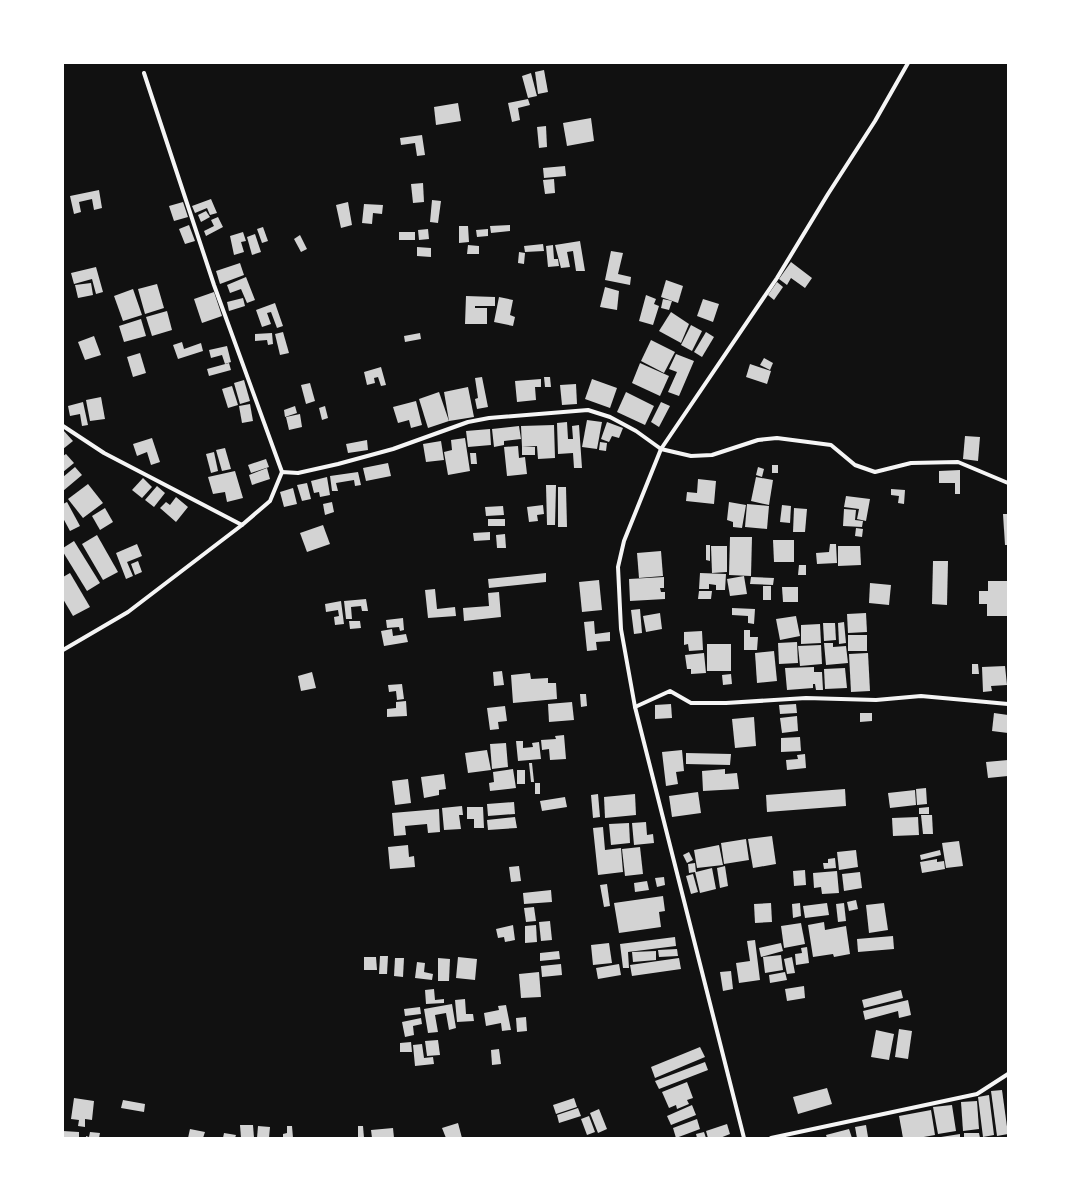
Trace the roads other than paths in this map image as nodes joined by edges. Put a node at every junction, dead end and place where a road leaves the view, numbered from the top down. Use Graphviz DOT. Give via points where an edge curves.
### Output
graph roads {
  1 [pos="908,63"];
  2 [pos="144,73"];
  3 [pos="63,426"];
  4 [pos="661,449"];
  5 [pos="282,472"];
  6 [pos="1008,483"];
  7 [pos="242,526"];
  8 [pos="63,650"];
  9 [pos="1008,704"];
  10 [pos="635,707"];
  11 [pos="1008,1074"];
  12 [pos="744,1138"];
  13 [pos="771,1138"];
  1 -- 4 [label="street" via="777,278"];
  2 -- 5 [label="street" via="214,285"];
  3 -- 7 [label="street" via="104,453"];
  4 -- 5 [label="street" via="610,417 588,410 468,422 393,449 338,464 298,473"];
  4 -- 6 [label="street" via="691,456 712,455 758,440 778,438 831,445 855,465 875,472 911,463 958,462"];
  4 -- 10 [label="street" via="624,540 618,568 620,629"];
  5 -- 7 [label="street" via="270,501"];
  7 -- 8 [label="street" via="128,612"];
  9 -- 10 [label="street" via="921,696 876,700 806,698 726,704 691,703 670,691"];
  10 -- 12 [label="street"];
  11 -- 13 [label="street" via="977,1094"];
}
